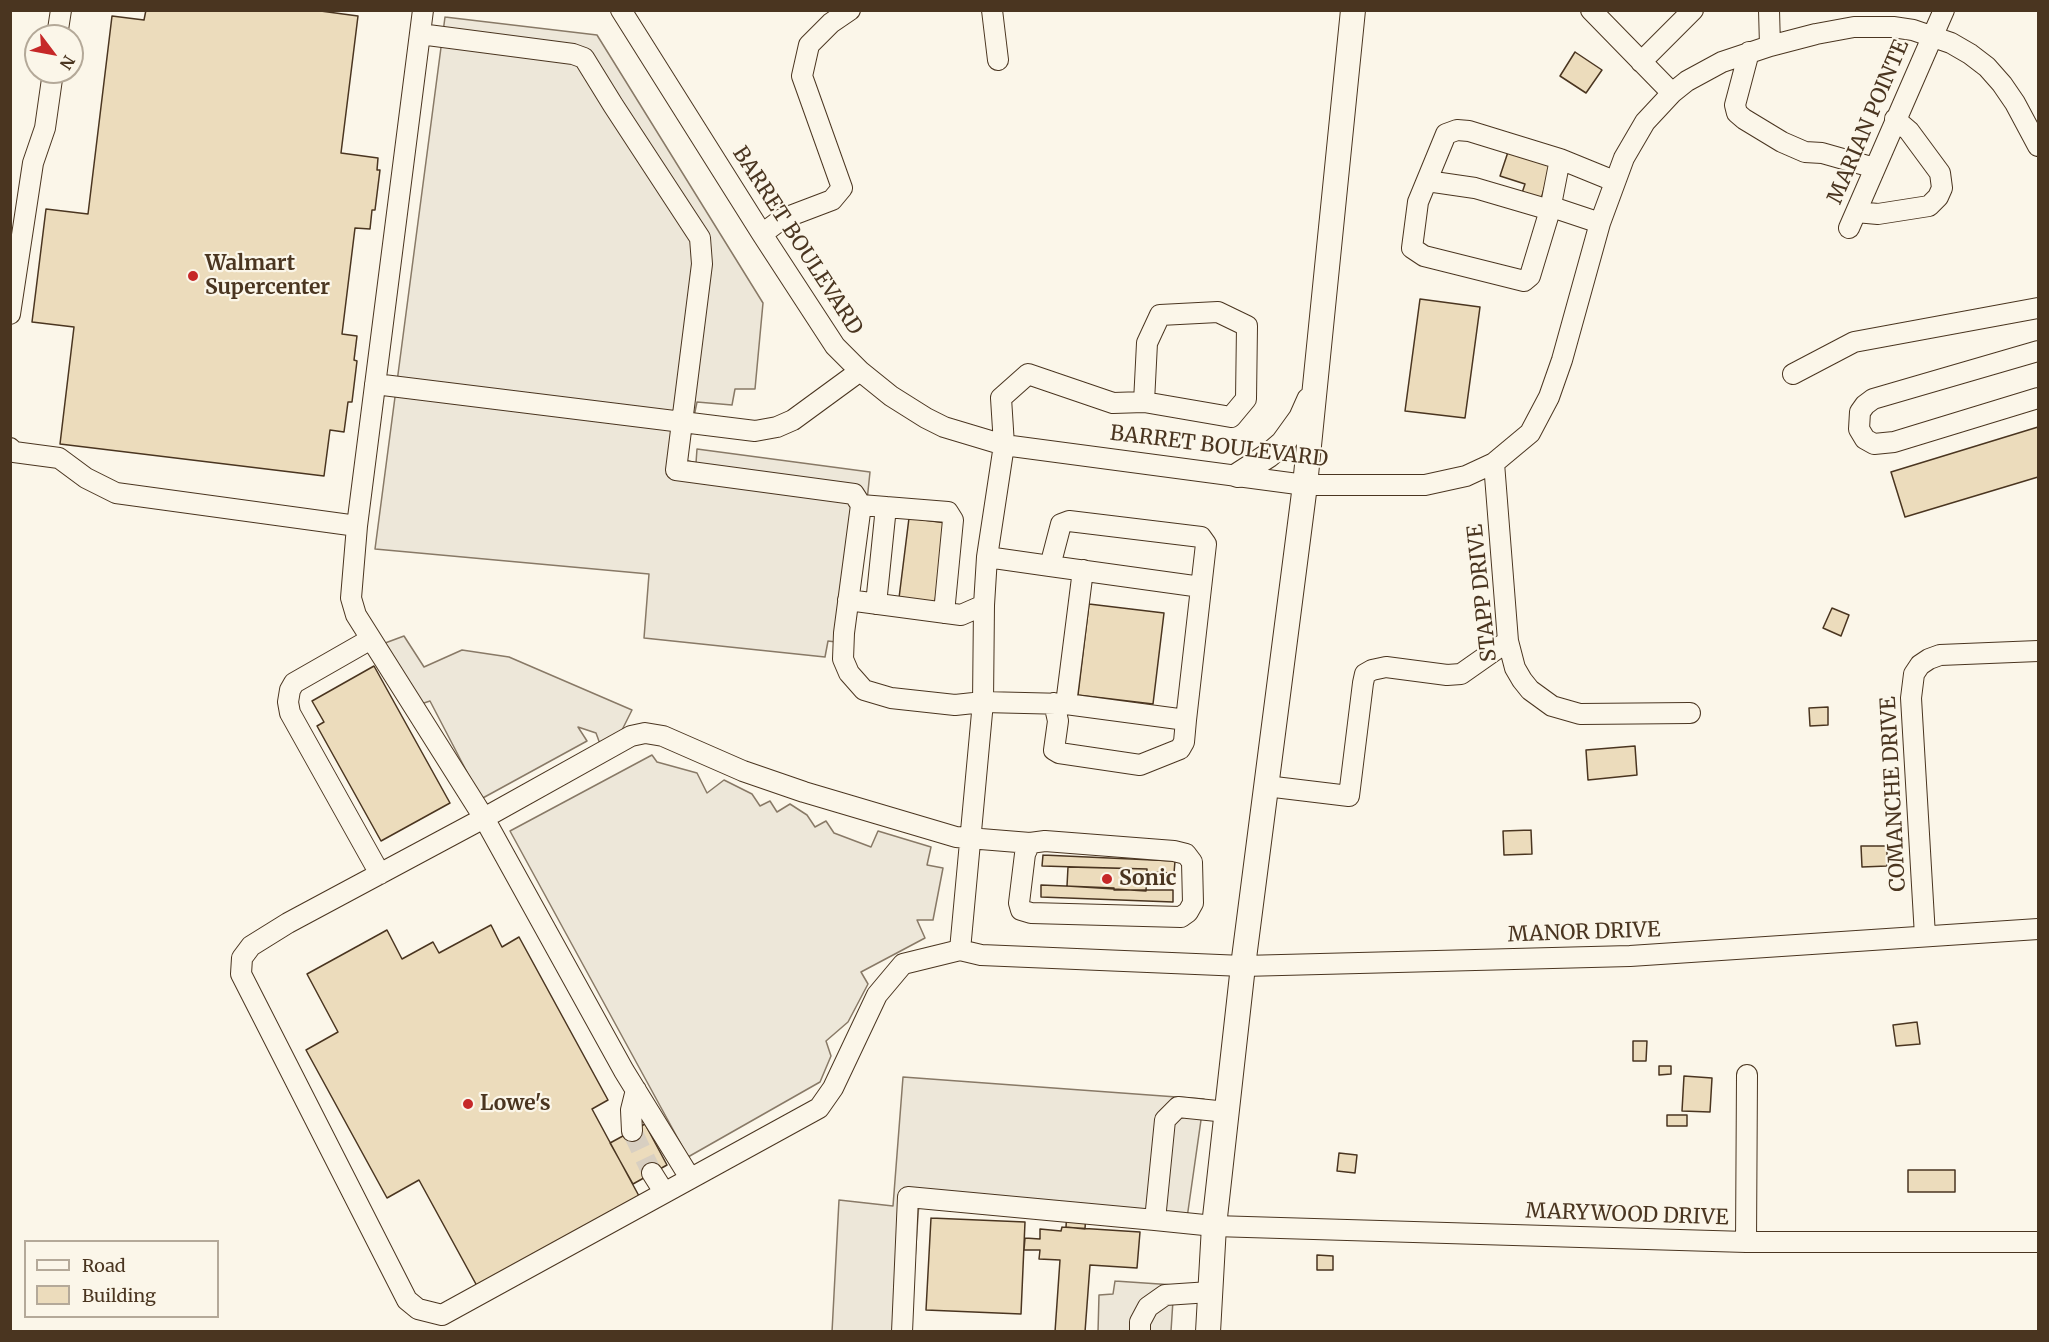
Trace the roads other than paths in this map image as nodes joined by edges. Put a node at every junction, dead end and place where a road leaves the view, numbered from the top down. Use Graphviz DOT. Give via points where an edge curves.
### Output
graph roads {
  1 [pos="423,10"];
  2 [pos="621,10"];
  3 [pos="850,10"];
  4 [pos="992,10"];
  5 [pos="1353,10"];
  6 [pos="1591,10"];
  7 [pos="1693,10"];
  8 [pos="1769,10"];
  9 [pos="1944,10"];
  10 [pos="420,34"];
  11 [pos="1932,35"];
  12 [pos="1770,46"];
  13 [pos="1749,52"];
  14 [pos="998,60"];
  15 [pos="1641,62"];
  16 [pos="51,84"];
  17 [pos="1672,93"];
  18 [pos="2031,114"];
  19 [pos="1895,119"];
  20 [pos="2038,146"];
  21 [pos="1560,159"];
  22 [pos="1875,168"];
  23 [pos="1427,181"];
  24 [pos="1614,181"];
  25 [pos="1550,210"];
  26 [pos="1600,224"];
  27 [pos="762,234"];
  28 [pos="2038,308"];
  29 [pos="10,314"];
  30 [pos="2038,351"];
  31 [pos="860,371"];
  32 [pos="1793,374"];
  33 [pos="375,384"];
  34 [pos="1314,390"];
  35 [pos="2038,398"];
  36 [pos="1144,402"];
  37 [pos="682,423"];
  38 [pos="1004,445"];
  39 [pos="10,448"];
  40 [pos="1494,463"];
  41 [pos="1238,475"];
  42 [pos="1305,484"];
  43 [pos="861,505"];
  44 [pos="886,507"];
  45 [pos="357,526"];
  46 [pos="987,556"];
  47 [pos="1050,566"];
  48 [pos="1083,570"];
  49 [pos="1201,588"];
  50 [pos="848,600"];
  51 [pos="876,604"];
  52 [pos="984,605"];
  53 [pos="944,613"];
  54 [pos="371,639"];
  55 [pos="1508,641"];
  56 [pos="2038,651"];
  57 [pos="983,702"];
  58 [pos="1060,704"];
  59 [pos="1690,713"];
  60 [pos="1186,720"];
  61 [pos="1266,786"];
  62 [pos="484,818"];
  63 [pos="971,839"];
  64 [pos="1030,843"];
  65 [pos="380,874"];
  66 [pos="2038,929"];
  67 [pos="1925,936"];
  68 [pos="960,950"];
  69 [pos="1243,966"];
  70 [pos="1747,1076"];
  71 [pos="636,1090"];
  72 [pos="1227,1112"];
  73 [pos="632,1131"];
  74 [pos="652,1173"];
  75 [pos="690,1178"];
  76 [pos="664,1192"];
  77 [pos="1155,1220"];
  78 [pos="1214,1226"];
  79 [pos="1746,1242"];
  80 [pos="2038,1242"];
  81 [pos="1210,1292"];
  82 [pos="902,1332"];
  83 [pos="1140,1332"];
  84 [pos="1208,1332"];
  1 -- 10 [label="street"];
  2 -- 27 [label="street, BARRET BOULEVARD"];
  3 -- 27 [label="street" via="808,45 802,76 843,188 832,200 782,219"];
  4 -- 14 [label="street"];
  5 -- 34 [label="main road"];
  6 -- 15 [label="street"];
  7 -- 15 [label="street"];
  8 -- 12 [label="street"];
  9 -- 11 [label="street, MARIAN POINTE"];
  10 -- 33 [label="street"];
  10 -- 37 [label="street" via="584,58 700,238 702,264"];
  11 -- 12 [label="street, BARRET BOULEVARD" via="1893,27 1854,27"];
  11 -- 18 [label="street, BARRET BOULEVARD" via="1987,67"];
  11 -- 19 [label="street, MARIAN POINTE"];
  12 -- 13 [label="street, BARRET BOULEVARD"];
  13 -- 17 [label="street, BARRET BOULEVARD" via="1704,71"];
  13 -- 22 [label="street" via="1735,105 1737,113 1805,152"];
  15 -- 17 [label="street"];
  16 -- 29 [label="street" via="45,128 33,163"];
  17 -- 24 [label="street, BARRET BOULEVARD" via="1645,122"];
  18 -- 20 [label="street, BARRET BOULEVARD"];
  19 -- 22 [label="street, MARIAN POINTE"];
  19 -- 22 [label="street, MARIAN POINTE" via="1909,131 1940,173 1942,188 1929,206 1853,220"];
  21 -- 23 [label="street" via="1457,130 1446,134"];
  21 -- 24 [label="street"];
  21 -- 25 [label="street"];
  23 -- 25 [label="street" via="1475,188"];
  23 -- 25 [label="street" via="1418,202 1412,248 1424,256 1524,281 1530,276"];
  24 -- 26 [label="street, BARRET BOULEVARD"];
  25 -- 26 [label="street" via="1555,208"];
  26 -- 40 [label="street, BARRET BOULEVARD" via="1549,397 1530,433"];
  27 -- 31 [label="street, BARRET BOULEVARD" via="835,346"];
  28 -- 32 [label="street" via="1854,342"];
  30 -- 35 [label="street" via="1873,399 1860,412 1859,429 1874,444 1894,442"];
  31 -- 37 [label="street" via="806,412 777,427 755,431"];
  31 -- 38 [label="street, BARRET BOULEVARD" via="926,418"];
  33 -- 37 [label="street"];
  33 -- 45 [label="street"];
  34 -- 41 [label="main road" via="1283,443"];
  34 -- 42 [label="main road"];
  36 -- 36 [label="street" via="1231,417 1246,399 1247,326 1218,312 1160,315 1147,343"];
  36 -- 38 [label="street" via="1113,403 1028,374 1001,398"];
  37 -- 43 [label="street" via="676,470 854,494"];
  38 -- 41 [label="street, BARRET BOULEVARD"];
  38 -- 46 [label="street"];
  39 -- 45 [label="street" via="14,452 59,458 116,494"];
  40 -- 42 [label="street, BARRET BOULEVARD" via="1466,476 1425,485"];
  40 -- 55 [label="street, STAPP DRIVE"];
  41 -- 42 [label="street, BARRET BOULEVARD"];
  42 -- 61 [label="main road"];
  43 -- 44 [label="street"];
  43 -- 50 [label="street"];
  44 -- 51 [label="street"];
  44 -- 53 [label="street" via="948,512 953,520"];
  45 -- 54 [label="street" via="351,598"];
  46 -- 47 [label="street"];
  46 -- 52 [label="street"];
  47 -- 48 [label="street"];
  47 -- 49 [label="street" via="1061,524 1069,521 1201,537 1206,544"];
  48 -- 49 [label="street"];
  48 -- 58 [label="street"];
  49 -- 60 [label="street"];
  50 -- 51 [label="street"];
  50 -- 57 [label="street" via="843,659 864,690 891,698 955,705"];
  51 -- 53 [label="street"];
  52 -- 53 [label="street" via="961,615"];
  52 -- 57 [label="street"];
  54 -- 62 [label="street"];
  54 -- 65 [label="street" via="294,683 288,702 290,713"];
  55 -- 59 [label="street, STAPP DRIVE" via="1522,680 1552,706 1595,715"];
  55 -- 61 [label="street" via="1461,674 1386,667 1365,674 1349,796"];
  56 -- 67 [label="street, COMANCHE DRIVE" via="1940,655 1920,665 1914,674 1911,698"];
  57 -- 58 [label="street"];
  57 -- 63 [label="street"];
  58 -- 60 [label="street"];
  58 -- 60 [label="street" via="1054,750 1140,765 1180,749"];
  61 -- 69 [label="main road"];
  62 -- 63 [label="street" via="631,736 645,733 663,736 804,792"];
  62 -- 65 [label="street"];
  62 -- 71 [label="street"];
  63 -- 64 [label="street"];
  63 -- 68 [label="street"];
  64 -- 64 [label="street" via="1025,854 1021,910 1181,917 1193,903 1192,862 1186,854 1052,841"];
  65 -- 76 [label="street" via="251,946 242,958 241,974 407,1300 418,1309 442,1315"];
  66 -- 67 [label="street, MANOR DRIVE"];
  67 -- 69 [label="street, MANOR DRIVE" via="1630,956"];
  68 -- 69 [label="street, MANOR DRIVE" via="981,955"];
  68 -- 75 [label="street" via="903,964 877,995 833,1088 819,1108"];
  69 -- 72 [label="main road"];
  70 -- 79 [label="street"];
  71 -- 73 [label="street" via="631,1110"];
  71 -- 75 [label="street"];
  72 -- 77 [label="street" via="1178,1107 1166,1120"];
  72 -- 78 [label="main road"];
  74 -- 76 [label="street"];
  75 -- 76 [label="street"];
  77 -- 78 [label="street, MARYWOOD DRIVE"];
  77 -- 82 [label="street, MARYWOOD DRIVE" via="908,1197"];
  78 -- 79 [label="street, MARYWOOD DRIVE"];
  78 -- 81 [label="main road"];
  79 -- 80 [label="street, MARYWOOD DRIVE"];
  81 -- 83 [label="street" via="1165,1295 1148,1307 1140,1322"];
  81 -- 84 [label="main road"];
}
